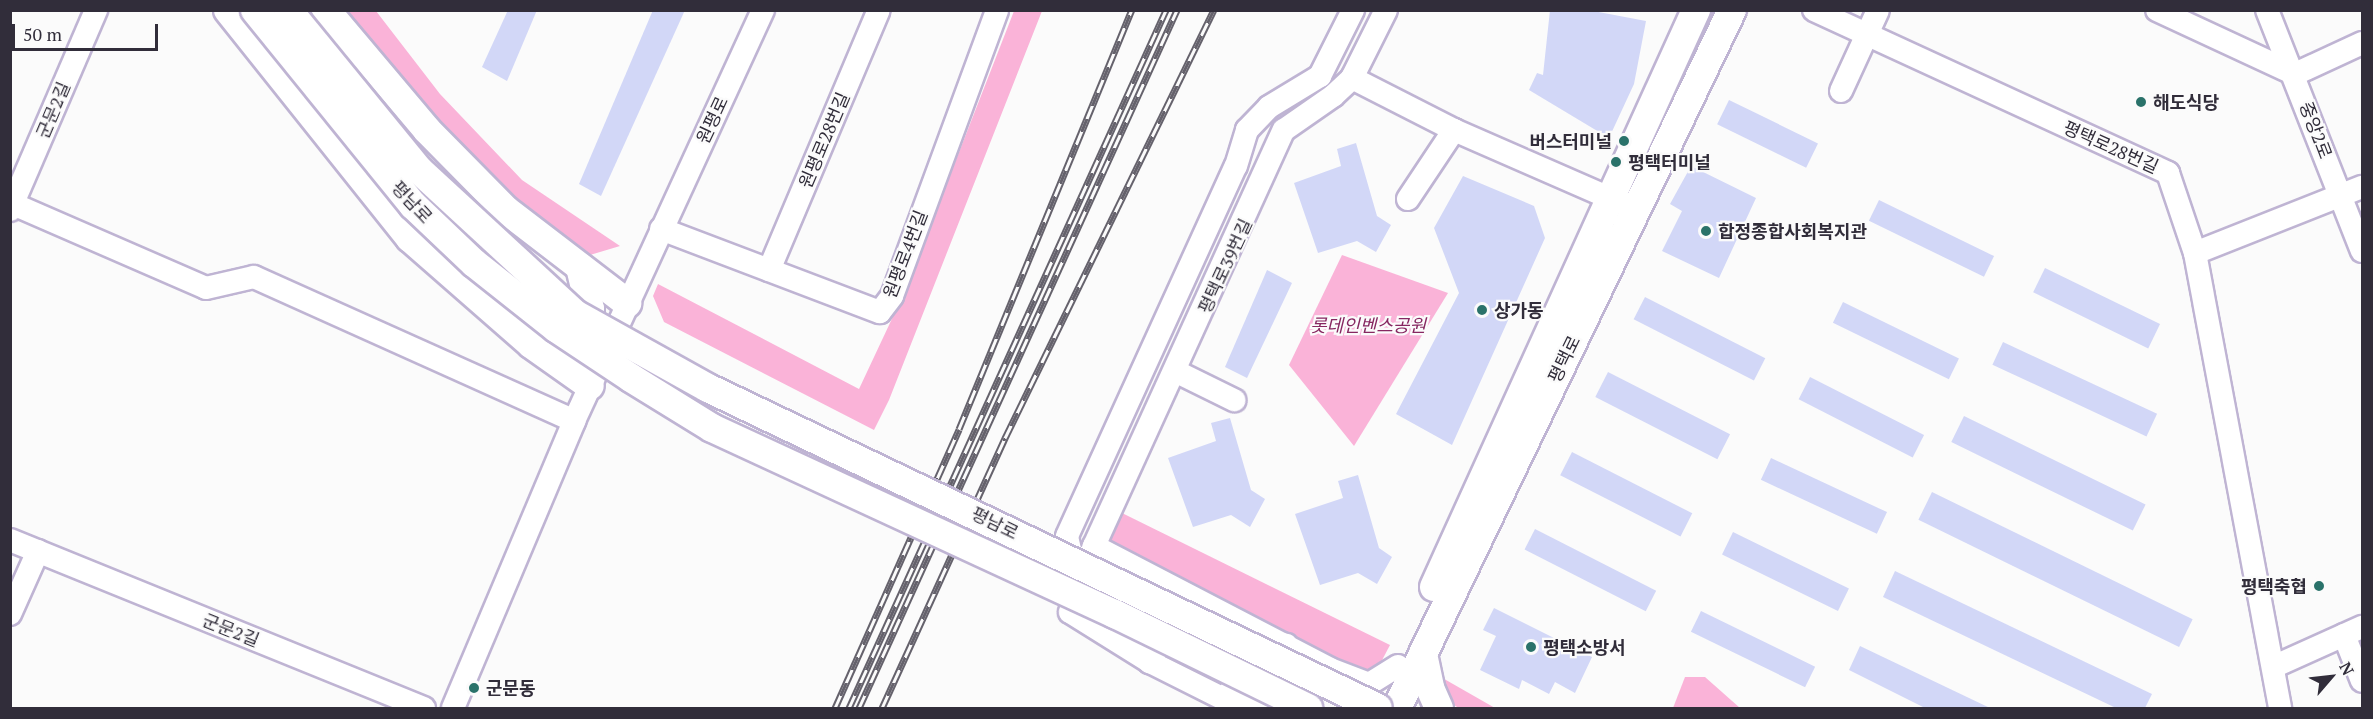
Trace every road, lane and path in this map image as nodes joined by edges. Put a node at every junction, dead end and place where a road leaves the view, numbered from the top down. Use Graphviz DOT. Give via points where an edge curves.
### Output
graph roads {
  1 [pos="96,10"];
  2 [pos="228,10"];
  3 [pos="255,10"];
  4 [pos="288,10"];
  5 [pos="326,10"];
  6 [pos="763,10"];
  7 [pos="879,10"];
  8 [pos="997,10"];
  9 [pos="1353,10"];
  10 [pos="1386,10"];
  11 [pos="1696,10"];
  12 [pos="1732,10"];
  13 [pos="1814,10"];
  14 [pos="1878,10"];
  15 [pos="2157,10"];
  16 [pos="2180,10"];
  17 [pos="2267,10"];
  18 [pos="2362,27"];
  19 [pos="1866,36"];
  20 [pos="2362,43"];
  21 [pos="2291,68"];
  22 [pos="1352,78"];
  23 [pos="1841,91"];
  24 [pos="1644,126"];
  25 [pos="1454,130"];
  26 [pos="1671,141"];
  27 [pos="2352,192"];
  28 [pos="1408,199"];
  29 [pos="1623,204"];
  30 [pos="12,207"];
  31 [pos="661,229"];
  32 [pos="2362,251"];
  33 [pos="2195,253"];
  34 [pos="580,267"];
  35 [pos="770,270"];
  36 [pos="627,303"];
  37 [pos="531,344"];
  38 [pos="1177,372"];
  39 [pos="590,386"];
  40 [pos="1234,399"];
  41 [pos="574,421"];
  42 [pos="10,540"];
  43 [pos="38,551"];
  44 [pos="1091,554"];
  45 [pos="1179,607"];
  46 [pos="10,614"];
  47 [pos="2353,631"];
  48 [pos="1286,645"];
  49 [pos="1423,654"];
  50 [pos="1398,666"];
  51 [pos="1160,667"];
  52 [pos="2273,667"];
  53 [pos="2362,681"];
  54 [pos="424,708"];
  55 [pos="453,708"];
  56 [pos="1242,708"];
  57 [pos="1268,708"];
  58 [pos="1308,708"];
  59 [pos="1387,708"];
  60 [pos="1432,708"];
  61 [pos="1439,708"];
  62 [pos="2280,708"];
  1 -- 30 [label="street, 군문2길"];
  2 -- 37 [label="main road" via="410,238"];
  3 -- 58 [label="main road, 평남로, bridge" via="413,205 474,263 556,328 631,378 712,428 1115,614"];
  4 -- 59 [label="main road, 평남로, bridge" via="427,178 575,314 708,388"];
  5 -- 34 [label="main road" via="435,138 506,210"];
  6 -- 31 [label="street, 원평로"];
  7 -- 35 [label="street, 원평로28번길"];
  8 -- 35 [label="street, 원평로4번길" via="892,296 880,312"];
  9 -- 44 [label="street" via="1320,76 1269,107 1247,130 1236,166 1067,536 1071,554"];
  10 -- 22 [label="street, 평택로39번길"];
  11 -- 24 [label="main road, 평택로"];
  12 -- 26 [label="main road, 평택로"];
  13 -- 19 [label="street, 평택로28번길"];
  14 -- 19 [label="street"];
  15 -- 21 [label="street"];
  16 -- 21 [label="street"];
  17 -- 21 [label="street, 중앙2로"];
  18 -- 21 [label="street"];
  19 -- 23 [label="street"];
  19 -- 33 [label="street, 평택로28번길" via="2168,173"];
  20 -- 21 [label="street"];
  21 -- 27 [label="street, 중앙2로"];
  22 -- 25 [label="street"];
  22 -- 38 [label="street, 평택로39번길" via="1334,96 1284,130"];
  24 -- 26 [label="street"];
  24 -- 29 [label="main road, 평택로"];
  25 -- 28 [label="street"];
  25 -- 29 [label="street"];
  26 -- 29 [label="main road, 평택로"];
  27 -- 32 [label="street, 중앙2로"];
  27 -- 33 [label="street"];
  29 -- 49 [label="main road, 평택로"];
  29 -- 50 [label="main road, 평택로"];
  30 -- 41 [label="street" via="206,288 254,277"];
  31 -- 35 [label="street, 원평로4번길"];
  31 -- 36 [label="street"];
  33 -- 52 [label="street, 평택로28번길"];
  34 -- 36 [label="main road"];
  34 -- 37 [label="main road" via="590,309 581,332 561,349"];
  36 -- 39 [label="street"];
  37 -- 39 [label="main road"];
  38 -- 40 [label="street"];
  38 -- 44 [label="street, 평택로39번길"];
  39 -- 41 [label="street"];
  41 -- 55 [label="street"];
  42 -- 43 [label="street, 군문2길"];
  43 -- 46 [label="street"];
  43 -- 54 [label="street, 군문2길"];
  44 -- 45 [label="street"];
  44 -- 48 [label="street"];
  44 -- 51 [label="street, 평택로39번길" via="1070,612"];
  45 -- 48 [label="street" via="1240,636"];
  45 -- 51 [label="street"];
  47 -- 52 [label="street"];
  47 -- 53 [label="street"];
  48 -- 50 [label="street" via="1330,669 1370,684"];
  49 -- 59 [label="main road, 평택로"];
  49 -- 61 [label="main road"];
  50 -- 59 [label="main road, 평택로"];
  51 -- 56 [label="street"];
  51 -- 57 [label="street" via="1202,675"];
  52 -- 62 [label="street, 평택로28번길"];
  59 -- 60 [label="main road" via="1415,703"];
}
